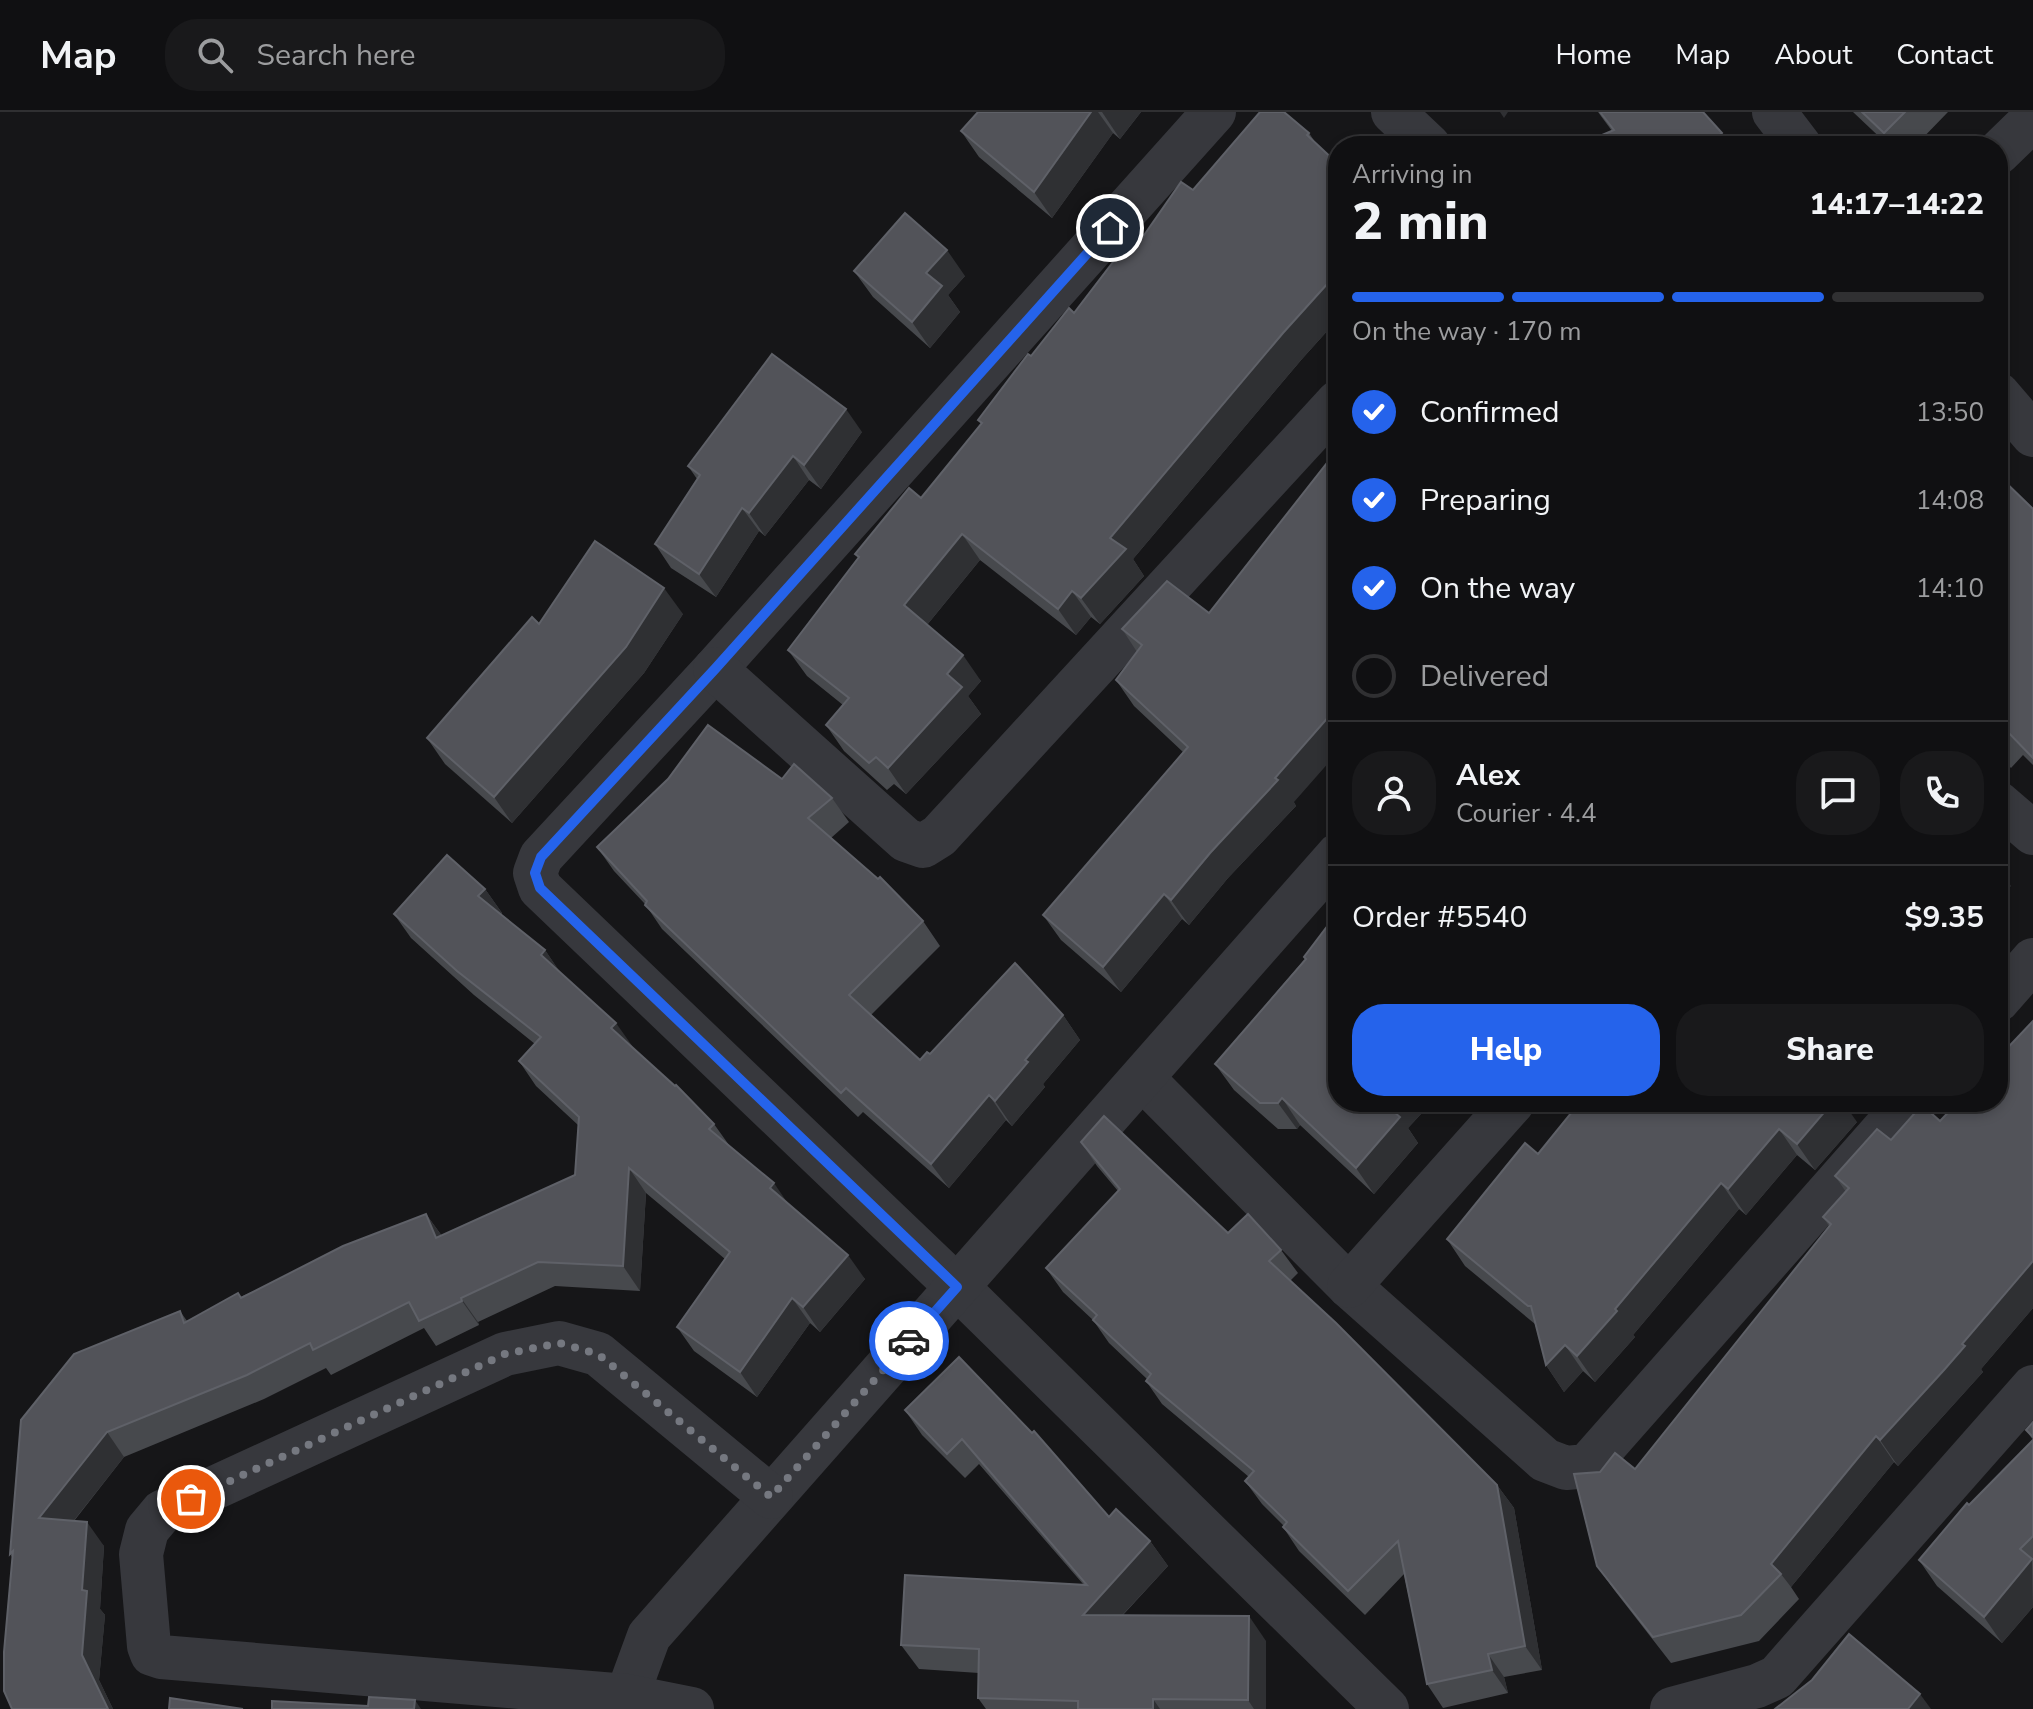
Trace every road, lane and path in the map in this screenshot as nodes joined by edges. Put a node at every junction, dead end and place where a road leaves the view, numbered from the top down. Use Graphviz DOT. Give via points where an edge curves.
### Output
graph roads {
  1 [pos="1214,112"];
  2 [pos="1393,112"];
  3 [pos="1774,112"];
  4 [pos="2033,119"];
  5 [pos="1418,136"];
  6 [pos="1792,136"];
  7 [pos="2008,143"];
  8 [pos="2008,406"];
  9 [pos="1328,413"];
  10 [pos="2033,435"];
  11 [pos="715,669"];
  12 [pos="2008,812"];
  13 [pos="2033,833"];
  14 [pos="1328,866"];
  15 [pos="2033,960"];
  16 [pos="2008,989"];
  17 [pos="1142,1078"];
  18 [pos="1504,1112"];
  19 [pos="1899,1112"];
  20 [pos="1349,1286"];
  21 [pos="957,1287"];
  22 [pos="2033,1387"];
  23 [pos="771,1497"];
  24 [pos="626,1702"];
  25 [pos="692,1709"];
  26 [pos="1387,1709"];
  27 [pos="1672,1709"];
  1 -- 11 [label="street"];
  2 -- 5 [label="street"];
  3 -- 6 [label="street"];
  4 -- 7 [label="street"];
  8 -- 10 [label="street"];
  9 -- 11 [label="street" via="939,836 923,846 906,840"];
  11 -- 21 [label="street" via="541,857 535,873 540,888"];
  12 -- 13 [label="street"];
  14 -- 17 [label="street"];
  15 -- 16 [label="street"];
  17 -- 20 [label="street"];
  17 -- 21 [label="street"];
  18 -- 20 [label="street"];
  19 -- 20 [label="street" via="1587,1466 1566,1468 1545,1460"];
  21 -- 23 [label="street"];
  21 -- 26 [label="street"];
  22 -- 27 [label="street" via="1777,1677"];
  23 -- 24 [label="street" via="649,1636"];
  23 -- 24 [label="street" via="598,1354 559,1343 505,1354 162,1512 147,1530 141,1554 152,1654"];
  24 -- 25 [label="street"];
}
